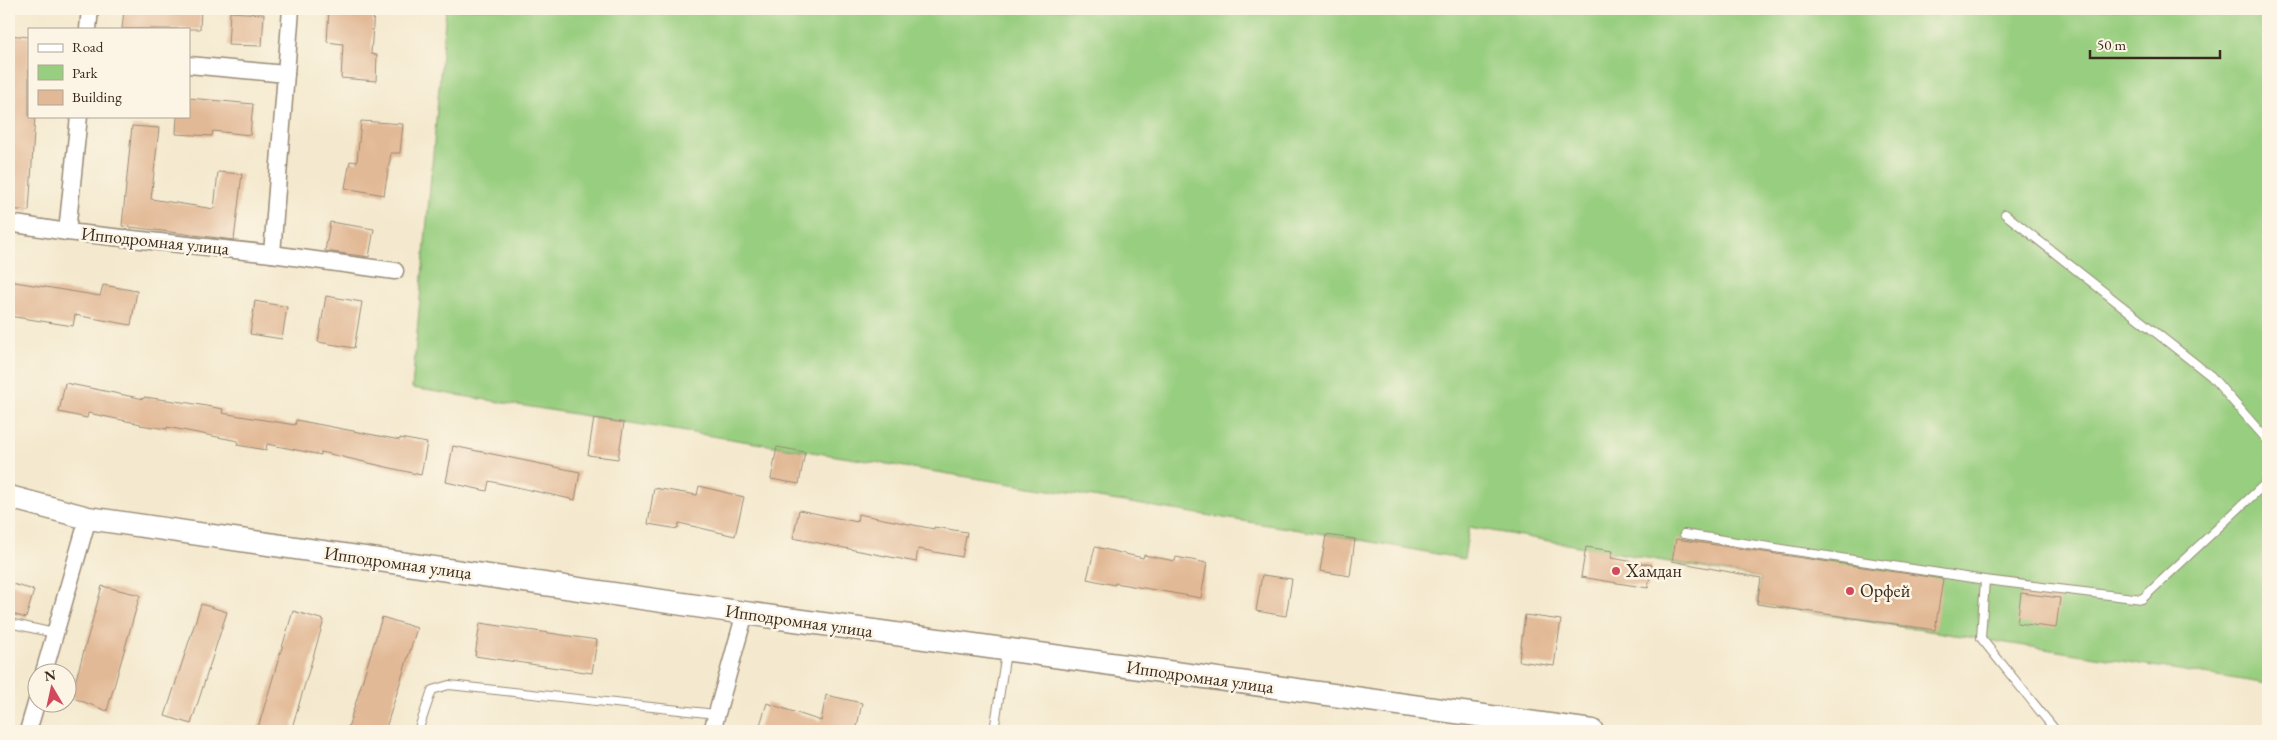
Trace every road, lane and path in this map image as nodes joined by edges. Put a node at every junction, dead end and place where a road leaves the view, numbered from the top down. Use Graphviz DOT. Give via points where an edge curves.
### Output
graph roads {
  1 [pos="90,9"];
  2 [pos="291,9"];
  3 [pos="88,28"];
  4 [pos="190,65"];
  5 [pos="286,74"];
  6 [pos="79,118"];
  7 [pos="2005,214"];
  8 [pos="9,223"];
  9 [pos="67,232"];
  10 [pos="272,254"];
  11 [pos="395,271"];
  12 [pos="2268,441"];
  13 [pos="2268,481"];
  14 [pos="9,497"];
  15 [pos="88,518"];
  16 [pos="1684,534"];
  17 [pos="1985,580"];
  18 [pos="745,613"];
  19 [pos="9,623"];
  20 [pos="54,633"];
  21 [pos="1006,650"];
  22 [pos="47,662"];
  23 [pos="34,712"];
  24 [pos="717,714"];
  25 [pos="28,731"];
  26 [pos="418,731"];
  27 [pos="712,731"];
  28 [pos="994,731"];
  29 [pos="1592,731"];
  30 [pos="2056,731"];
  1 -- 3 [label="street"];
  2 -- 5 [label="street"];
  4 -- 5 [label="street"];
  5 -- 10 [label="street"];
  6 -- 9 [label="street, Ипподромная улица"];
  7 -- 12 [label="lane" via="2211,376"];
  8 -- 9 [label="street, Ипподромная улица"];
  9 -- 10 [label="street, Ипподромная улица"];
  10 -- 11 [label="street, Ипподромная улица"];
  13 -- 17 [label="lane" via="2142,599"];
  14 -- 15 [label="main road, Ипподромная улица"];
  15 -- 18 [label="main road, Ипподромная улица"];
  15 -- 20 [label="street"];
  16 -- 17 [label="lane"];
  17 -- 30 [label="lane" via="1981,638"];
  18 -- 21 [label="main road, Ипподромная улица"];
  18 -- 24 [label="street"];
  19 -- 20 [label="lane"];
  20 -- 22 [label="street"];
  21 -- 28 [label="lane"];
  21 -- 29 [label="main road, Ипподромная улица"];
  23 -- 25 [label="street"];
  24 -- 26 [label="lane" via="449,685 432,690"];
  24 -- 27 [label="street"];
}
